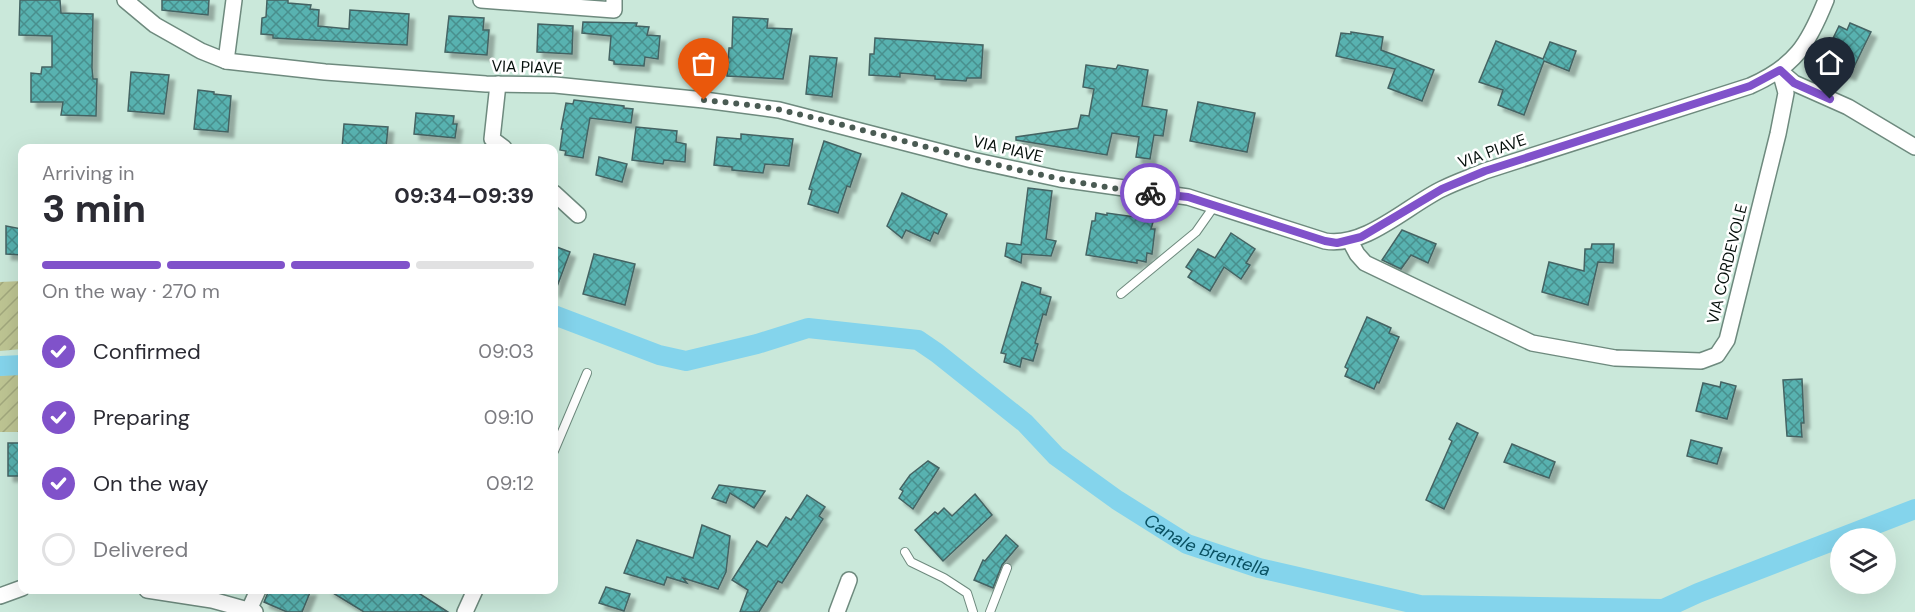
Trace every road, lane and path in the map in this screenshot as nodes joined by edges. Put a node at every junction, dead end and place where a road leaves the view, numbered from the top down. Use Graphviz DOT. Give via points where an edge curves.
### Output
graph roads {
  1 [pos="125,0"];
  2 [pos="234,0"];
  3 [pos="480,0"];
  4 [pos="614,0"];
  5 [pos="1826,0"];
  6 [pos="226,61"];
  7 [pos="1780,70"];
  8 [pos="498,84"];
  9 [pos="499,144"];
  10 [pos="1915,147"];
  11 [pos="558,197"];
  12 [pos="1215,205"];
  13 [pos="578,215"];
  14 [pos="1350,241"];
  15 [pos="1121,294"];
  16 [pos="587,373"];
  17 [pos="558,442"];
  18 [pos="905,552"];
  19 [pos="1007,568"];
  20 [pos="849,580"];
  21 [pos="18,589"];
  22 [pos="173,594"];
  23 [pos="257,594"];
  24 [pos="473,594"];
  25 [pos="0,596"];
  26 [pos="252,611"];
  27 [pos="465,612"];
  28 [pos="837,612"];
  29 [pos="973,612"];
  30 [pos="990,612"];
  1 -- 6 [label="street, VIA PIAVE" via="155,25"];
  2 -- 6 [label="street"];
  3 -- 4 [label="street" via="614,9"];
  5 -- 7 [label="street, VIA PIAVE" via="1812,34"];
  6 -- 8 [label="street, VIA PIAVE"];
  7 -- 10 [label="street" via="1794,83 1848,107"];
  7 -- 14 [label="street, VIA PIAVE" via="1750,86 1474,176 1442,189"];
  7 -- 14 [label="street, VIA CORDEVOLE" via="1786,93 1778,134 1727,340 1717,355 1701,361 1615,358 1532,343 1365,263"];
  8 -- 9 [label="street" via="492,138"];
  8 -- 12 [label="street, VIA PIAVE" via="567,86 779,110 1049,177 1188,197"];
  11 -- 13 [label="street"];
  12 -- 14 [label="street, VIA PIAVE" via="1325,241"];
  12 -- 15 [label="lane" via="1196,232"];
  16 -- 17 [label="lane"];
  18 -- 29 [label="lane" via="911,562 967,593"];
  19 -- 30 [label="lane"];
  20 -- 28 [label="street"];
  21 -- 25 [label="street"];
  22 -- 26 [label="street"];
  23 -- 26 [label="street"];
  24 -- 27 [label="street"];
}
